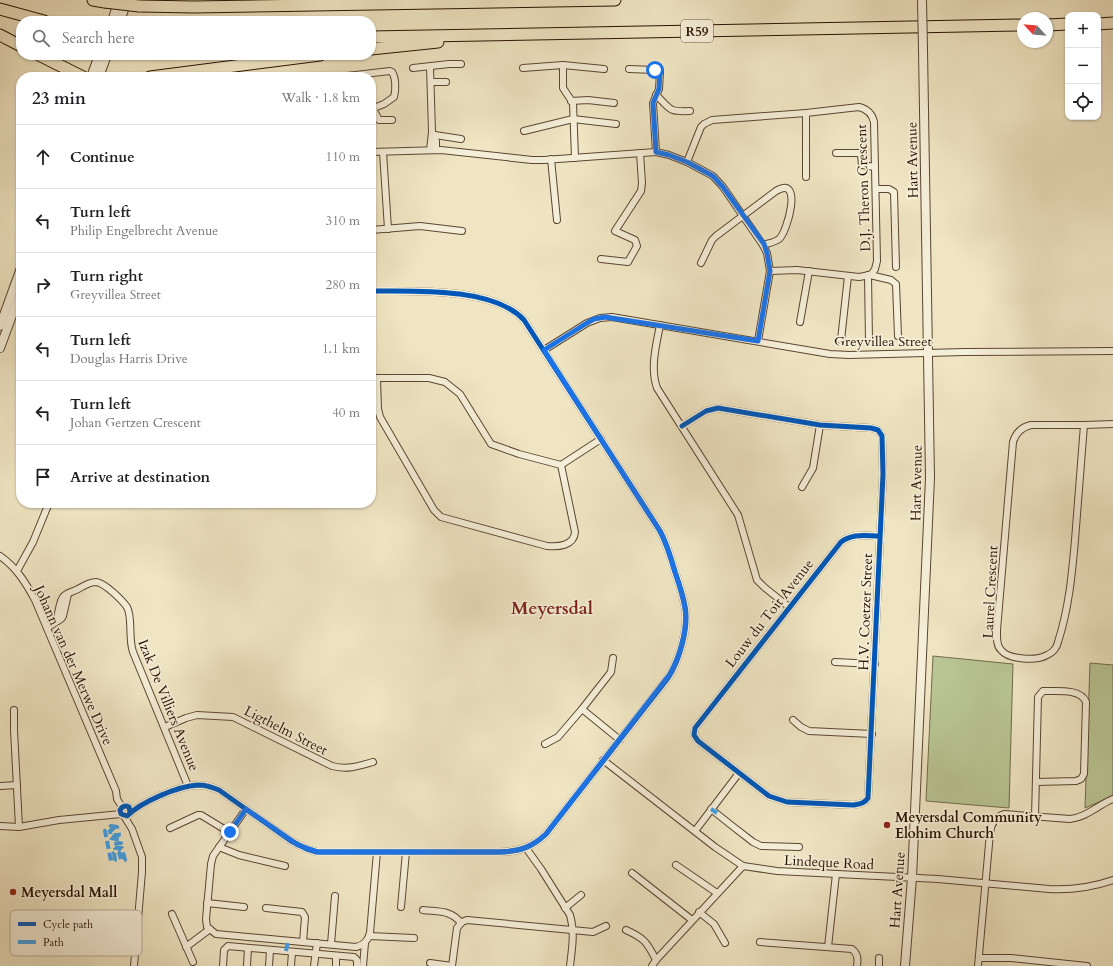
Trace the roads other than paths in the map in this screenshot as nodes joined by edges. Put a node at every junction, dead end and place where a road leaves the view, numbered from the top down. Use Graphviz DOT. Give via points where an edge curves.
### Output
graph roads {
  1 [pos="93,0"];
  2 [pos="119,0"];
  3 [pos="127,0"];
  4 [pos="615,0"];
  5 [pos="922,0"];
  6 [pos="0,9"];
  7 [pos="26,16"];
  8 [pos="114,16"];
  9 [pos="122,16"];
  10 [pos="1113,23"];
  11 [pos="1065,24"];
  12 [pos="1101,24"];
  13 [pos="1017,25"];
  14 [pos="1053,25"];
  15 [pos="0,35"];
  16 [pos="486,35"];
  17 [pos="376,37"];
  18 [pos="16,43"];
  19 [pos="376,48"];
  20 [pos="49,60"];
  21 [pos="97,60"];
  22 [pos="105,60"];
  23 [pos="281,60"];
  24 [pos="461,64"];
  25 [pos="563,65"];
  26 [pos="430,67"];
  27 [pos="413,68"];
  28 [pos="523,68"];
  29 [pos="604,69"];
  30 [pos="629,69"];
  31 [pos="73,72"];
  32 [pos="93,72"];
  33 [pos="101,72"];
  34 [pos="189,72"];
  35 [pos="376,73"];
  36 [pos="431,82"];
  37 [pos="446,82"];
  38 [pos="656,94"];
  39 [pos="571,101"];
  40 [pos="614,103"];
  41 [pos="376,107"];
  42 [pos="690,111"];
  43 [pos="806,113"];
  44 [pos="376,115"];
  45 [pos="392,120"];
  46 [pos="573,120"];
  47 [pos="616,124"];
  48 [pos="524,131"];
  49 [pos="434,134"];
  50 [pos="461,139"];
  51 [pos="433,150"];
  52 [pos="376,152"];
  53 [pos="383,152"];
  54 [pos="656,152"];
  55 [pos="640,153"];
  56 [pos="836,153"];
  57 [pos="575,158"];
  58 [pos="551,159"];
  59 [pos="687,162"];
  60 [pos="875,167"];
  61 [pos="806,177"];
  62 [pos="876,189"];
  63 [pos="742,215"];
  64 [pos="557,220"];
  65 [pos="388,229"];
  66 [pos="376,230"];
  67 [pos="462,231"];
  68 [pos="764,244"];
  69 [pos="601,259"];
  70 [pos="701,263"];
  71 [pos="896,266"];
  72 [pos="770,271"];
  73 [pos="809,271"];
  74 [pos="869,275"];
  75 [pos="848,276"];
  76 [pos="16,282"];
  77 [pos="376,291"];
  78 [pos="16,305"];
  79 [pos="800,322"];
  80 [pos="660,325"];
  81 [pos="0,326"];
  82 [pos="898,336"];
  83 [pos="841,340"];
  84 [pos="758,341"];
  85 [pos="868,342"];
  86 [pos="0,348"];
  87 [pos="544,350"];
  88 [pos="1113,351"];
  89 [pos="928,355"];
  90 [pos="376,378"];
  91 [pos="376,392"];
  92 [pos="1084,424"];
  93 [pos="1113,424"];
  94 [pos="820,425"];
  95 [pos="682,426"];
  96 [pos="602,439"];
  97 [pos="561,465"];
  98 [pos="802,487"];
  99 [pos="47,508"];
  100 [pos="880,536"];
  101 [pos="0,556"];
  102 [pos="17,571"];
  103 [pos="789,607"];
  104 [pos="47,628"];
  105 [pos="613,658"];
  106 [pos="835,662"];
  107 [pos="875,664"];
  108 [pos="582,709"];
  109 [pos="14,710"];
  110 [pos="793,720"];
  111 [pos="164,727"];
  112 [pos="694,734"];
  113 [pos="872,734"];
  114 [pos="620,740"];
  115 [pos="545,744"];
  116 [pos="603,760"];
  117 [pos="373,762"];
  118 [pos="739,773"];
  119 [pos="1036,782"];
  120 [pos="17,785"];
  121 [pos="0,786"];
  122 [pos="188,786"];
  123 [pos="1113,799"];
  124 [pos="246,809"];
  125 [pos="712,809"];
  126 [pos="125,810"];
  127 [pos="1034,817"];
  128 [pos="0,826"];
  129 [pos="19,827"];
  130 [pos="170,828"];
  131 [pos="695,831"];
  132 [pos="230,832"];
  133 [pos="219,847"];
  134 [pos="799,847"];
  135 [pos="526,848"];
  136 [pos="377,852"];
  137 [pos="406,852"];
  138 [pos="676,865"];
  139 [pos="285,866"];
  140 [pos="743,866"];
  141 [pos="632,873"];
  142 [pos="836,874"];
  143 [pos="912,878"];
  144 [pos="1113,880"];
  145 [pos="985,884"];
  146 [pos="717,893"];
  147 [pos="581,895"];
  148 [pos="335,896"];
  149 [pos="207,903"];
  150 [pos="244,907"];
  151 [pos="401,907"];
  152 [pos="266,908"];
  153 [pos="565,908"];
  154 [pos="139,910"];
  155 [pos="423,910"];
  156 [pos="699,912"];
  157 [pos="172,914"];
  158 [pos="692,920"];
  159 [pos="461,923"];
  160 [pos="606,926"];
  161 [pos="210,929"];
  162 [pos="573,929"];
  163 [pos="626,930"];
  164 [pos="369,936"];
  165 [pos="414,938"];
  166 [pos="303,942"];
  167 [pos="760,942"];
  168 [pos="317,943"];
  169 [pos="365,943"];
  170 [pos="725,943"];
  171 [pos="331,944"];
  172 [pos="186,947"];
  173 [pos="828,947"];
  174 [pos="248,948"];
  175 [pos="270,950"];
  176 [pos="292,952"];
  177 [pos="315,954"];
  178 [pos="135,956"];
  179 [pos="336,956"];
  180 [pos="879,958"];
  181 [pos="979,958"];
  182 [pos="656,960"];
  183 [pos="192,962"];
  184 [pos="430,964"];
  185 [pos="134,966"];
  186 [pos="223,966"];
  187 [pos="246,966"];
  188 [pos="269,966"];
  189 [pos="291,966"];
  190 [pos="314,966"];
  191 [pos="336,966"];
  192 [pos="357,966"];
  193 [pos="363,966"];
  194 [pos="452,966"];
  195 [pos="570,966"];
  196 [pos="652,966"];
  197 [pos="857,966"];
  198 [pos="879,966"];
  199 [pos="905,966"];
  200 [pos="978,966"];
  201 [pos="1087,966"];
  1 -- 4 [label="highway, bridge" via="139,6 194,8"];
  2 -- 8 [label="street"];
  3 -- 9 [label="street"];
  5 -- 89 [label="street, Hart Avenue, bridge"];
  6 -- 7 [label="highway"];
  10 -- 12 [label="highway"];
  11 -- 14 [label="highway"];
  13 -- 16 [label="highway, R59"];
  15 -- 18 [label="highway"];
  16 -- 17 [label="highway, R59"];
  16 -- 19 [label="highway"];
  20 -- 31 [label="highway"];
  21 -- 32 [label="street"];
  22 -- 33 [label="street"];
  23 -- 34 [label="highway"];
  24 -- 26 [label="street"];
  25 -- 28 [label="street"];
  25 -- 29 [label="street"];
  25 -- 39 [label="street" via="562,85"];
  26 -- 27 [label="street"];
  26 -- 36 [label="street"];
  30 -- 38 [label="street" via="659,71 660,87"];
  35 -- 41 [label="street" via="392,72 395,84 394,97"];
  36 -- 37 [label="street"];
  36 -- 49 [label="street"];
  38 -- 42 [label="street" via="670,110"];
  38 -- 54 [label="street" via="653,103"];
  39 -- 40 [label="street"];
  39 -- 46 [label="street"];
  43 -- 59 [label="street, D.J. Theron Crescent" via="708,122 701,127"];
  43 -- 60 [label="street, D.J. Theron Crescent" via="859,107 868,111 874,122"];
  43 -- 61 [label="street"];
  44 -- 45 [label="street" via="379,120"];
  46 -- 47 [label="street"];
  46 -- 48 [label="street"];
  46 -- 57 [label="street"];
  49 -- 50 [label="street"];
  49 -- 51 [label="street"];
  51 -- 53 [label="street"];
  51 -- 58 [label="street" via="532,160"];
  52 -- 53 [label="street"];
  53 -- 65 [label="street"];
  54 -- 55 [label="street"];
  54 -- 59 [label="street"];
  55 -- 57 [label="street"];
  55 -- 69 [label="street" via="641,191 615,231 634,239 637,246 630,261"];
  56 -- 60 [label="street" via="859,153 862,165"];
  57 -- 58 [label="street"];
  58 -- 64 [label="street"];
  59 -- 63 [label="street" via="713,176"];
  60 -- 62 [label="street, D.J. Theron Crescent"];
  62 -- 71 [label="street" via="889,189 894,192"];
  62 -- 74 [label="street, D.J. Theron Crescent" via="877,261 875,269"];
  63 -- 68 [label="street"];
  63 -- 68 [label="street" via="779,189 790,191 792,201 781,236 775,242"];
  63 -- 70 [label="street" via="714,238"];
  65 -- 66 [label="street"];
  65 -- 67 [label="street" via="428,227"];
  68 -- 72 [label="street"];
  72 -- 73 [label="street"];
  72 -- 84 [label="street"];
  73 -- 75 [label="street"];
  73 -- 79 [label="street"];
  74 -- 75 [label="street"];
  74 -- 82 [label="street" via="891,280 896,284"];
  74 -- 85 [label="street"];
  75 -- 83 [label="street"];
  76 -- 81 [label="street"];
  77 -- 87 [label="street" via="432,291 501,304 519,314"];
  78 -- 86 [label="street"];
  80 -- 84 [label="street, Greyvillea Street"];
  80 -- 87 [label="street, Greyvillea Street" via="612,317 600,318 587,323"];
  80 -- 95 [label="street" via="653,367 654,380"];
  84 -- 89 [label="street, Greyvillea Street" via="839,355"];
  87 -- 96 [label="street"];
  88 -- 89 [label="street, Greyvillea Street"];
  89 -- 143 [label="street, Hart Avenue" via="930,478"];
  90 -- 97 [label="street" via="429,378 445,382 460,394 491,445"];
  91 -- 97 [label="street" via="379,414 434,510 441,517 547,546 567,544 574,538 575,532"];
  92 -- 92 [label="street, Laurel Crescent" via="1071,586 1058,644 1044,657 1022,658 1008,655 1001,651 997,630 1014,438 1017,433 1031,425"];
  92 -- 93 [label="street"];
  94 -- 95 [label="street, H.V. Coetzer Street" via="715,408"];
  94 -- 98 [label="street" via="813,468"];
  94 -- 100 [label="street, H.V. Coetzer Street" via="868,427 881,433 883,474"];
  95 -- 103 [label="street" via="738,515 757,580"];
  96 -- 97 [label="street"];
  96 -- 114 [label="street" via="666,543 680,586 685,612 684,634 674,668"];
  99 -- 102 [label="street"];
  100 -- 103 [label="street, Louw du Toit Avenue" via="854,536 841,542"];
  100 -- 107 [label="street, H.V. Coetzer Street"];
  101 -- 102 [label="street, Johann van der Merwe Drive"];
  102 -- 104 [label="street, Johann van der Merwe Drive" via="35,600"];
  103 -- 112 [label="street, Louw du Toit Avenue" via="697,724"];
  104 -- 111 [label="street, Izak De Villiers Avenue" via="57,621 65,595 96,582 109,589 128,609 132,652"];
  104 -- 126 [label="street, Johann van der Merwe Drive" via="116,791 117,799"];
  105 -- 108 [label="street" via="611,672"];
  106 -- 107 [label="street"];
  107 -- 113 [label="street, H.V. Coetzer Street"];
  108 -- 114 [label="street"];
  108 -- 115 [label="street" via="558,737"];
  109 -- 120 [label="street"];
  110 -- 113 [label="street" via="809,731"];
  111 -- 117 [label="street, Ligthelm Street" via="197,715 233,717 332,766 343,769"];
  111 -- 122 [label="street, Izak De Villiers Avenue"];
  112 -- 118 [label="street, H.V. Coetzer Street" via="698,741"];
  113 -- 118 [label="street, H.V. Coetzer Street" via="869,792 866,802 861,804 787,802 769,796"];
  114 -- 116 [label="street"];
  116 -- 131 [label="street, Lindeque Road"];
  116 -- 135 [label="street" via="546,834"];
  118 -- 125 [label="street"];
  119 -- 119 [label="street" via="1038,697 1043,691 1073,692 1082,696 1086,702 1083,777 1076,781"];
  119 -- 127 [label="street"];
  120 -- 121 [label="street"];
  120 -- 129 [label="street"];
  122 -- 124 [label="street" via="204,785 214,788"];
  122 -- 126 [label="street"];
  123 -- 127 [label="street" via="1075,819"];
  124 -- 132 [label="street"];
  124 -- 136 [label="street" via="307,849 322,852"];
  125 -- 131 [label="street"];
  125 -- 134 [label="street" via="761,846"];
  126 -- 129 [label="street"];
  126 -- 154 [label="street, Johann van der Merwe Drive" via="141,853 143,866"];
  127 -- 145 [label="street" via="1004,814 994,820 990,828"];
  128 -- 129 [label="street"];
  130 -- 132 [label="street" via="201,816 207,817"];
  131 -- 140 [label="street, Lindeque Road"];
  132 -- 133 [label="street"];
  133 -- 139 [label="street" via="239,855"];
  133 -- 149 [label="street" via="212,860"];
  135 -- 137 [label="street" via="513,852"];
  135 -- 153 [label="street"];
  136 -- 137 [label="street"];
  136 -- 164 [label="street"];
  137 -- 151 [label="street"];
  138 -- 146 [label="street"];
  140 -- 142 [label="street, Lindeque Road" via="777,871"];
  140 -- 146 [label="street"];
  141 -- 158 [label="street"];
  142 -- 143 [label="street, Lindeque Road"];
  142 -- 173 [label="street"];
  143 -- 145 [label="street, Lindeque Road"];
  143 -- 199 [label="street, Hart Avenue"];
  144 -- 145 [label="street, Lindeque Road" via="1064,890"];
  145 -- 181 [label="street"];
  146 -- 156 [label="street"];
  147 -- 153 [label="street"];
  148 -- 171 [label="street"];
  149 -- 150 [label="street"];
  149 -- 161 [label="street" via="206,919"];
  152 -- 166 [label="street" via="302,912 305,917"];
  153 -- 162 [label="street"];
  155 -- 159 [label="street" via="451,914"];
  156 -- 158 [label="street"];
  156 -- 170 [label="street" via="714,924"];
  157 -- 172 [label="street"];
  158 -- 182 [label="street"];
  159 -- 162 [label="street" via="467,920"];
  159 -- 194 [label="street" via="456,930"];
  160 -- 162 [label="street" via="592,932"];
  161 -- 166 [label="street" via="220,935"];
  161 -- 172 [label="street"];
  162 -- 195 [label="street"];
  163 -- 182 [label="street" via="645,941"];
  164 -- 165 [label="street"];
  164 -- 169 [label="street"];
  166 -- 168 [label="street"];
  167 -- 173 [label="street"];
  168 -- 171 [label="street"];
  168 -- 177 [label="street"];
  169 -- 171 [label="street" via="356,947"];
  169 -- 193 [label="street"];
  172 -- 183 [label="street"];
  173 -- 197 [label="street" via="852,949 858,957"];
  174 -- 175 [label="street"];
  174 -- 186 [label="street" via="227,946 224,950"];
  174 -- 187 [label="street"];
  175 -- 176 [label="street"];
  175 -- 188 [label="street"];
  176 -- 177 [label="street"];
  176 -- 189 [label="street"];
  177 -- 179 [label="street"];
  177 -- 190 [label="street"];
  178 -- 185 [label="street, Johann van der Merwe Drive"];
  179 -- 191 [label="street"];
  179 -- 192 [label="street" via="355,958 358,961"];
  180 -- 198 [label="street"];
  181 -- 200 [label="street"];
  181 -- 201 [label="street" via="1011,958"];
  182 -- 196 [label="street"];
  184 -- 194 [label="street"];
}
